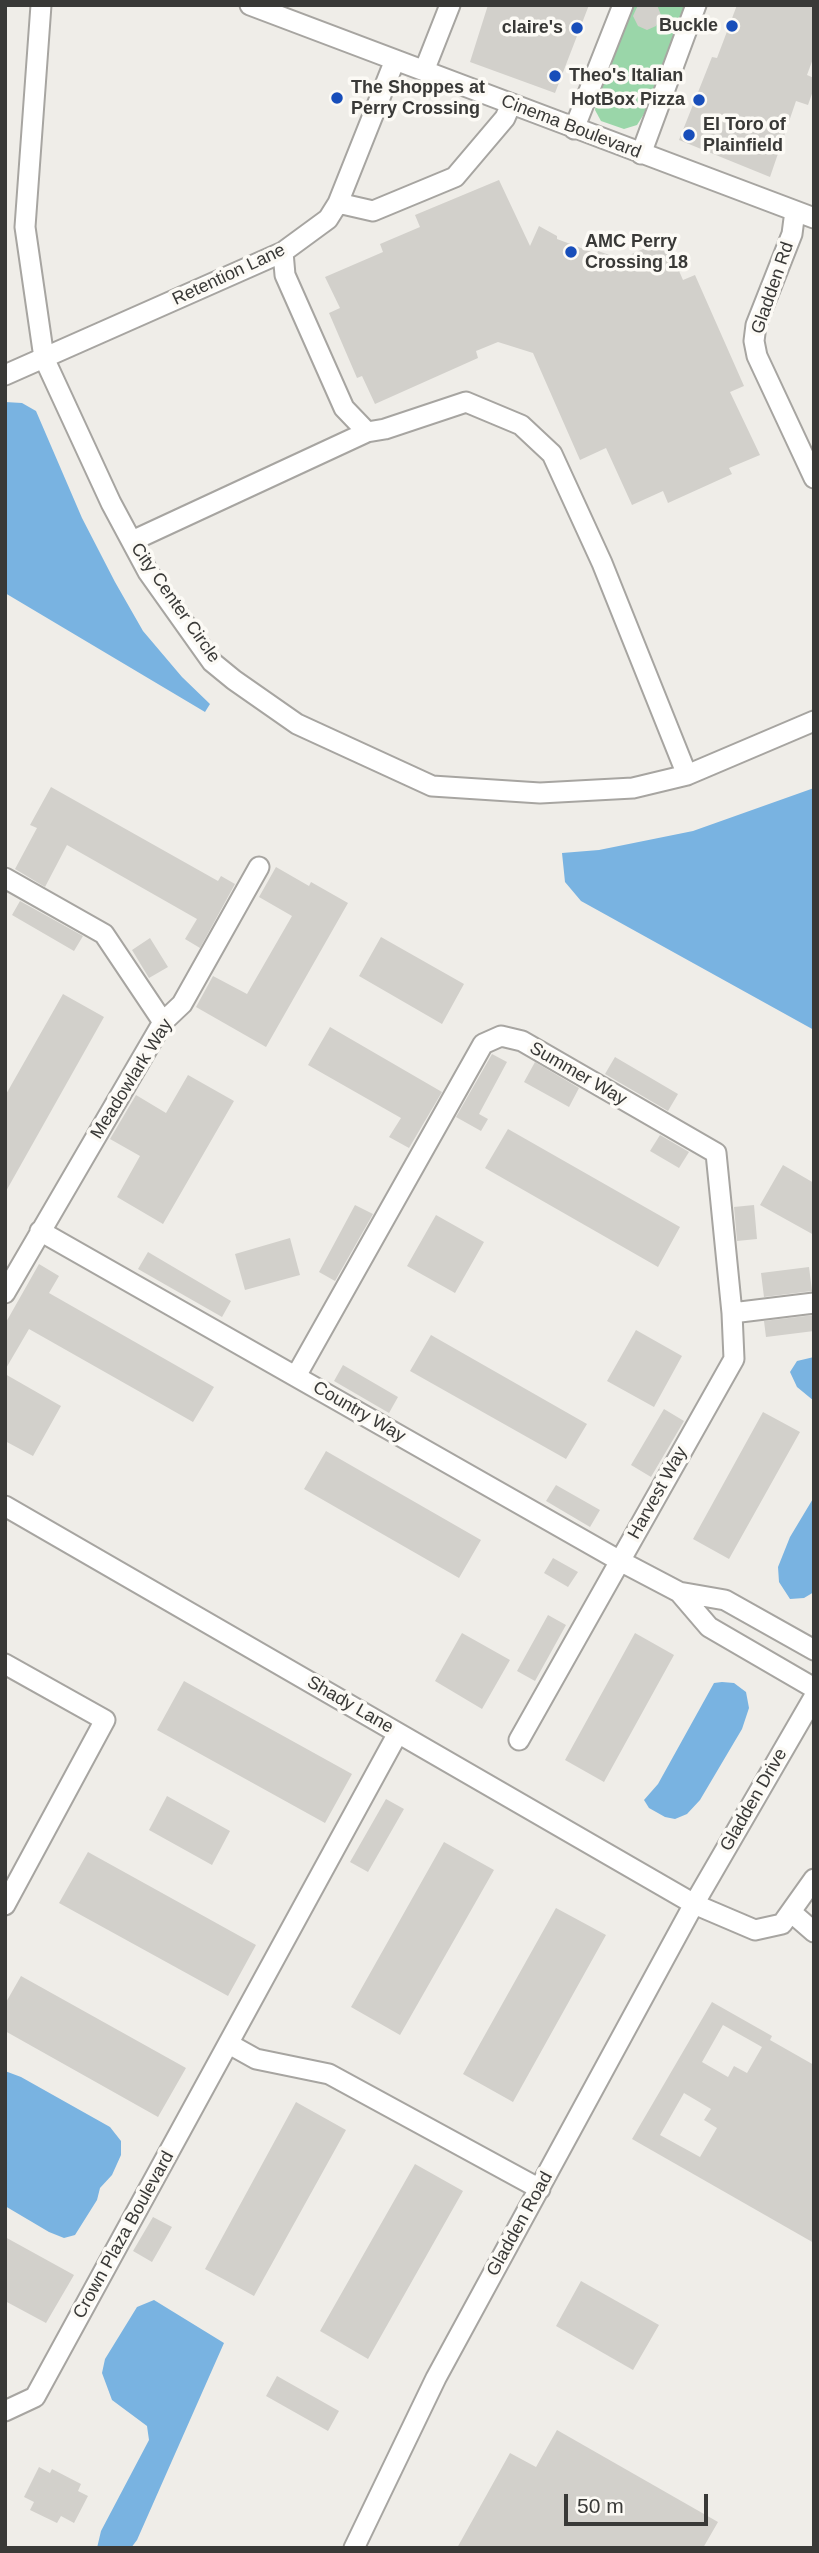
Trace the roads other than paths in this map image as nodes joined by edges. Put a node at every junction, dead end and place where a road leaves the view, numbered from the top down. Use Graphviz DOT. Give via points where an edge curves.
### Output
graph roads {
  1 [pos="41,5"];
  2 [pos="250,5"];
  3 [pos="450,5"];
  4 [pos="622,5"];
  5 [pos="696,5"];
  6 [pos="395,60"];
  7 [pos="424,71"];
  8 [pos="511,104"];
  9 [pos="574,129"];
  10 [pos="641,154"];
  11 [pos="338,203"];
  12 [pos="805,215"];
  13 [pos="283,253"];
  14 [pos="44,358"];
  15 [pos="5,375"];
  16 [pos="367,432"];
  17 [pos="814,478"];
  18 [pos="132,541"];
  19 [pos="814,720"];
  20 [pos="687,775"];
  21 [pos="259,867"];
  22 [pos="5,878"];
  23 [pos="163,1022"];
  24 [pos="40,1231"];
  25 [pos="5,1293"];
  26 [pos="814,1303"];
  27 [pos="732,1312"];
  28 [pos="296,1376"];
  29 [pos="5,1506"];
  30 [pos="620,1561"];
  31 [pos="679,1592"];
  32 [pos="814,1650"];
  33 [pos="5,1664"];
  34 [pos="814,1688"];
  35 [pos="814,1697"];
  36 [pos="398,1733"];
  37 [pos="519,1740"];
  38 [pos="814,1879"];
  39 [pos="694,1904"];
  40 [pos="5,1905"];
  41 [pos="790,1912"];
  42 [pos="814,1932"];
  43 [pos="229,2044"];
  44 [pos="540,2189"];
  45 [pos="5,2411"];
  46 [pos="354,2548"];
  1 -- 14 [label="street, City Center Circle" via="25,227"];
  2 -- 6 [label="street, Cinema Boulevard"];
  3 -- 7 [label="street"];
  4 -- 9 [label="street"];
  5 -- 10 [label="street"];
  6 -- 7 [label="street, Cinema Boulevard"];
  6 -- 11 [label="street, Retention Lane"];
  7 -- 8 [label="street, Cinema Boulevard"];
  8 -- 9 [label="street, Cinema Boulevard"];
  8 -- 11 [label="street" via="505,118 455,177 373,211"];
  9 -- 10 [label="street, Cinema Boulevard"];
  10 -- 12 [label="street, Cinema Boulevard"];
  11 -- 13 [label="street, Retention Lane" via="328,219"];
  12 -- 17 [label="street, Gladden Rd" via="792,233 754,341"];
  13 -- 14 [label="street, Retention Lane"];
  13 -- 16 [label="street" via="285,275 344,408"];
  14 -- 15 [label="street, Retention Lane"];
  14 -- 18 [label="street, City Center Circle"];
  16 -- 18 [label="street"];
  16 -- 20 [label="street" via="466,402 521,425 552,454 602,563"];
  18 -- 20 [label="street, City Center Circle" via="148,572 212,662 234,680 297,724 432,786 581,793 633,788"];
  19 -- 20 [label="street, City Center Circle"];
  21 -- 23 [label="street, Meadowlark Way" via="182,1004"];
  22 -- 23 [label="street" via="104,934"];
  23 -- 24 [label="street, Meadowlark Way"];
  24 -- 25 [label="street, Meadowlark Way"];
  24 -- 28 [label="street, Country Way"];
  26 -- 27 [label="street"];
  27 -- 28 [label="street, Summer Way" via="716,1153 522,1041 501,1036 482,1044"];
  27 -- 30 [label="street, Harvest Way" via="734,1359"];
  28 -- 30 [label="street, Country Way"];
  29 -- 36 [label="street, Shady Lane"];
  30 -- 31 [label="street, Country Way"];
  30 -- 37 [label="street, Harvest Way"];
  31 -- 32 [label="street" via="725,1600"];
  31 -- 34 [label="street" via="709,1627"];
  33 -- 40 [label="street" via="104,1720"];
  35 -- 39 [label="street, Gladden Drive"];
  36 -- 39 [label="street, Shady Lane"];
  36 -- 43 [label="street, Crown Plaza Boulevard"];
  38 -- 41 [label="street"];
  39 -- 41 [label="street, Shady Lane" via="755,1930 782,1924"];
  39 -- 44 [label="street, Gladden Road"];
  41 -- 42 [label="street"];
  43 -- 44 [label="street" via="256,2059 329,2074"];
  43 -- 45 [label="street, Crown Plaza Boulevard" via="35,2397"];
  44 -- 46 [label="street, Gladden Road" via="436,2378"];
}
